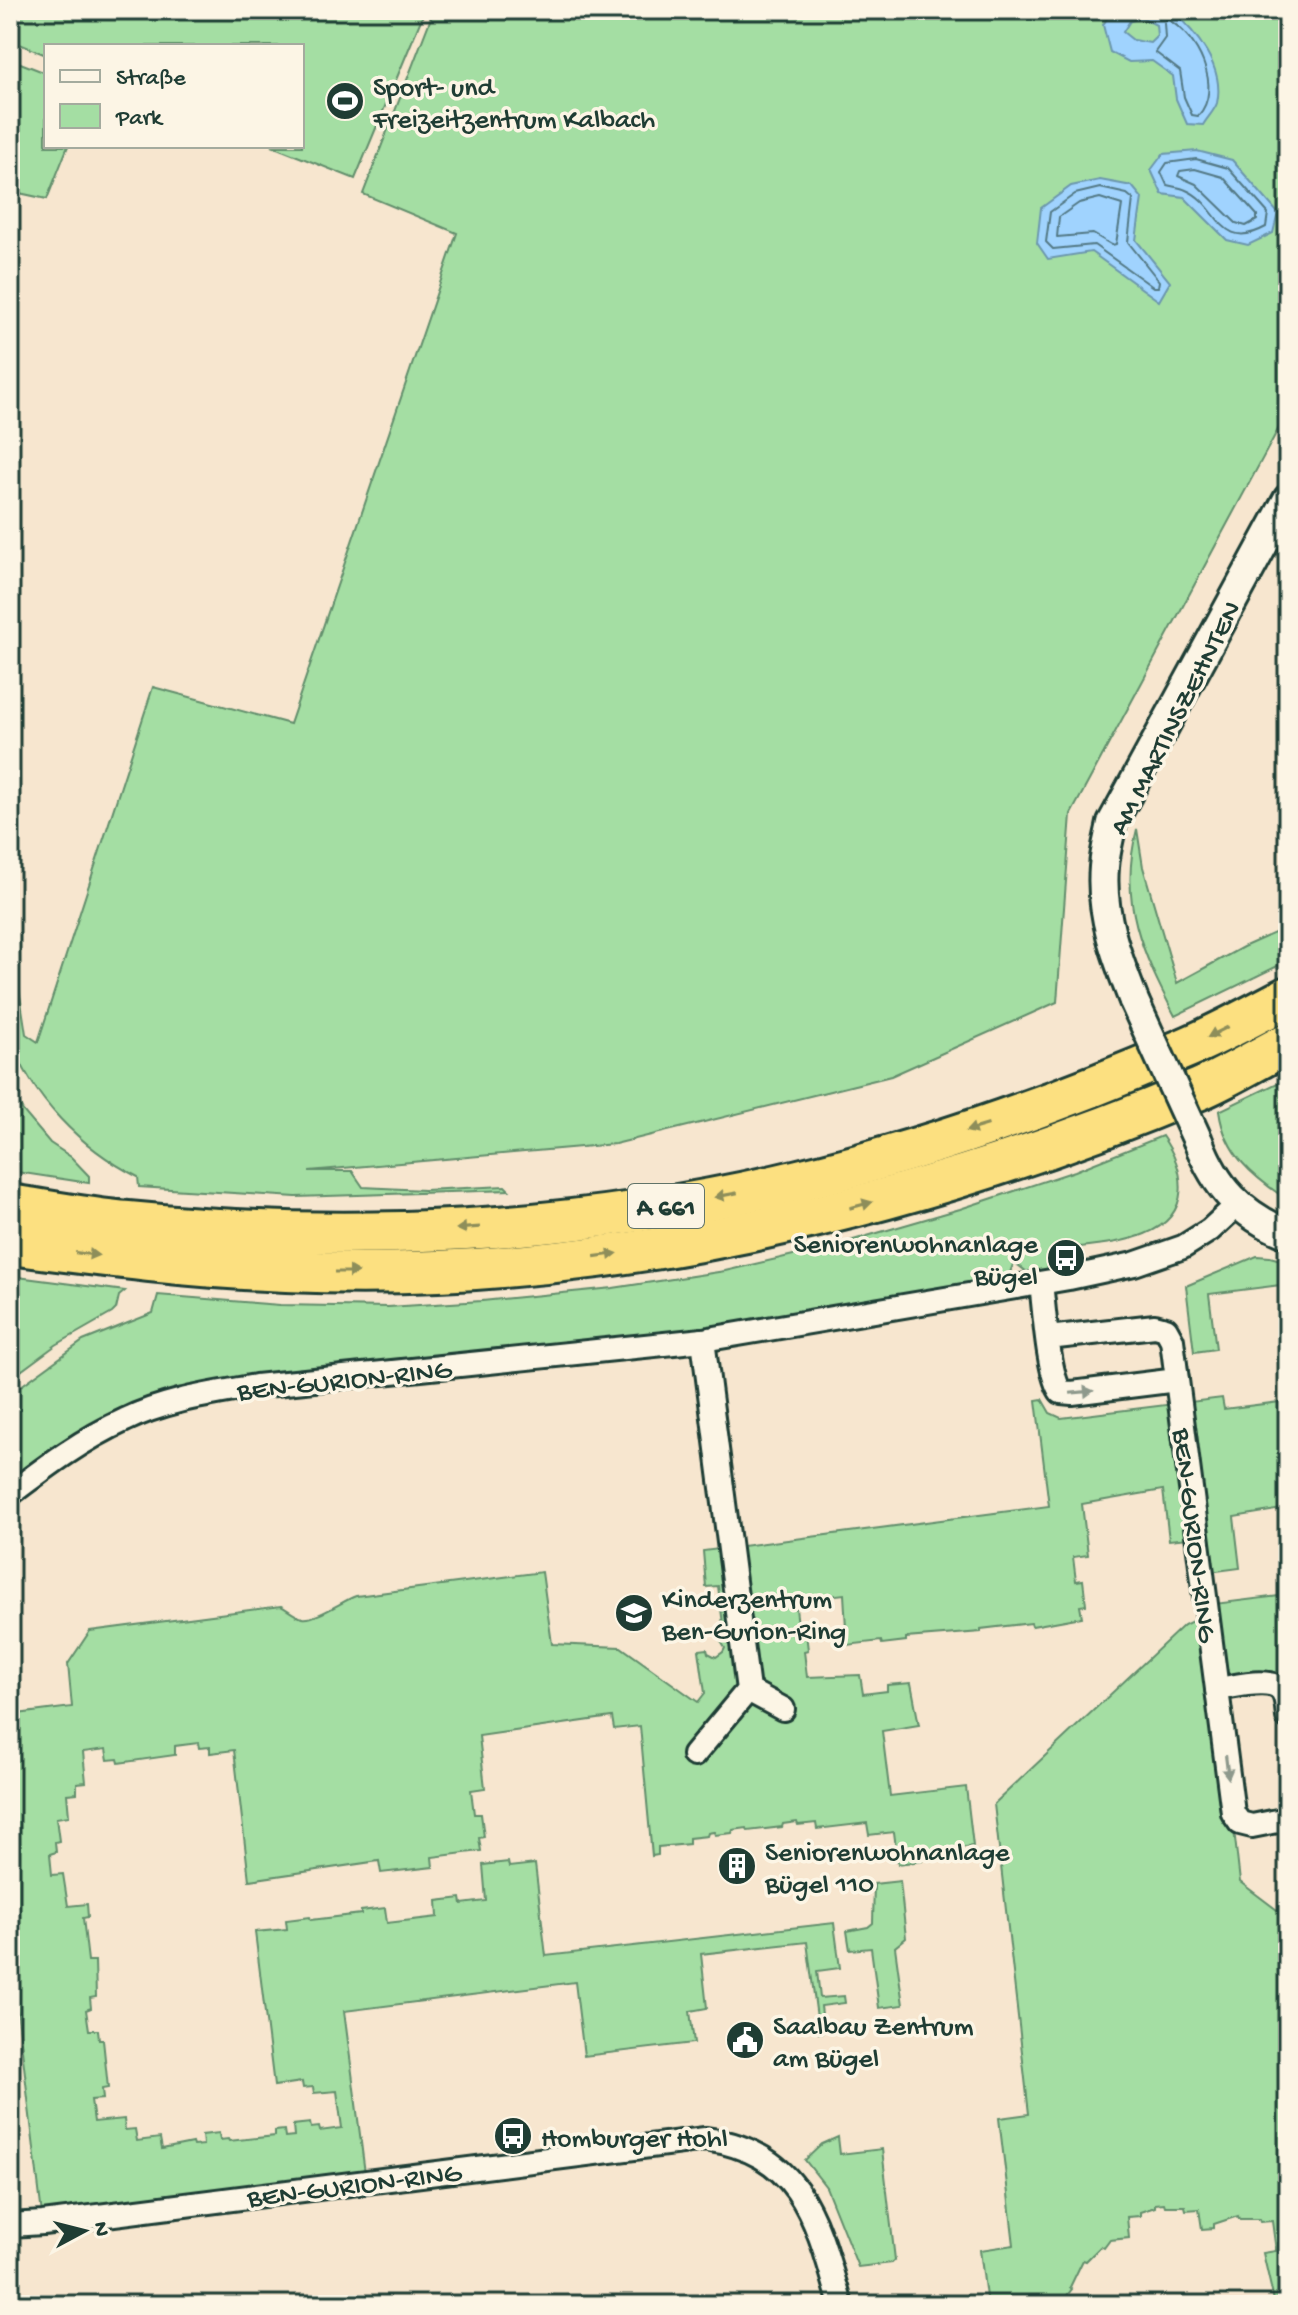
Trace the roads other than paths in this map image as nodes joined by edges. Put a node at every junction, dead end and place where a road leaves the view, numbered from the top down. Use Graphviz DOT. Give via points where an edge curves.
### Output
graph roads {
  1 [pos="1288,499"];
  2 [pos="1288,997"];
  3 [pos="1288,1043"];
  4 [pos="1238,1204"];
  5 [pos="10,1205"];
  6 [pos="1288,1234"];
  7 [pos="10,1244"];
  8 [pos="1041,1283"];
  9 [pos="1048,1338"];
  10 [pos="703,1340"];
  11 [pos="1177,1380"];
  12 [pos="10,1494"];
  13 [pos="1217,1689"];
  14 [pos="748,1690"];
  15 [pos="783,1709"];
  16 [pos="1288,1717"];
  17 [pos="694,1755"];
  18 [pos="1288,1819"];
  19 [pos="10,2225"];
  20 [pos="841,2305"];
  1 -- 4 [label="street, AM MARTINSZEHNTEN, bridge" via="1112,823 1104,867 1115,951 1134,1001 1209,1169"];
  2 -- 5 [label="highway, A 661, one-way" via="1184,1049 1016,1116 799,1180 680,1204 557,1222 365,1233 126,1222"];
  7 -- 3 [label="highway, A 661, one-way" via="288,1272 454,1270 685,1244 794,1223 1025,1156 1203,1088"];
  4 -- 6 [label="street"];
  4 -- 8 [label="street, BEN-GURION-RING" via="1183,1247 1134,1264"];
  8 -- 9 [label="street"];
  8 -- 10 [label="street, BEN-GURION-RING"];
  9 -- 11 [label="street, BEN-GURION-RING" via="1166,1329"];
  9 -- 11 [label="street, one-way" via="1055,1385 1061,1392"];
  10 -- 12 [label="street, BEN-GURION-RING" via="256,1386 184,1399 113,1426"];
  10 -- 14 [label="street"];
  11 -- 13 [label="street, BEN-GURION-RING"];
  13 -- 16 [label="street" via="1268,1683 1280,1687"];
  13 -- 18 [label="street, BEN-GURION-RING, one-way" via="1233,1813 1240,1823 1252,1826"];
  14 -- 15 [label="street"];
  14 -- 17 [label="street"];
  19 -- 20 [label="street, BEN-GURION-RING" via="705,2139 756,2153 801,2192"];
}
